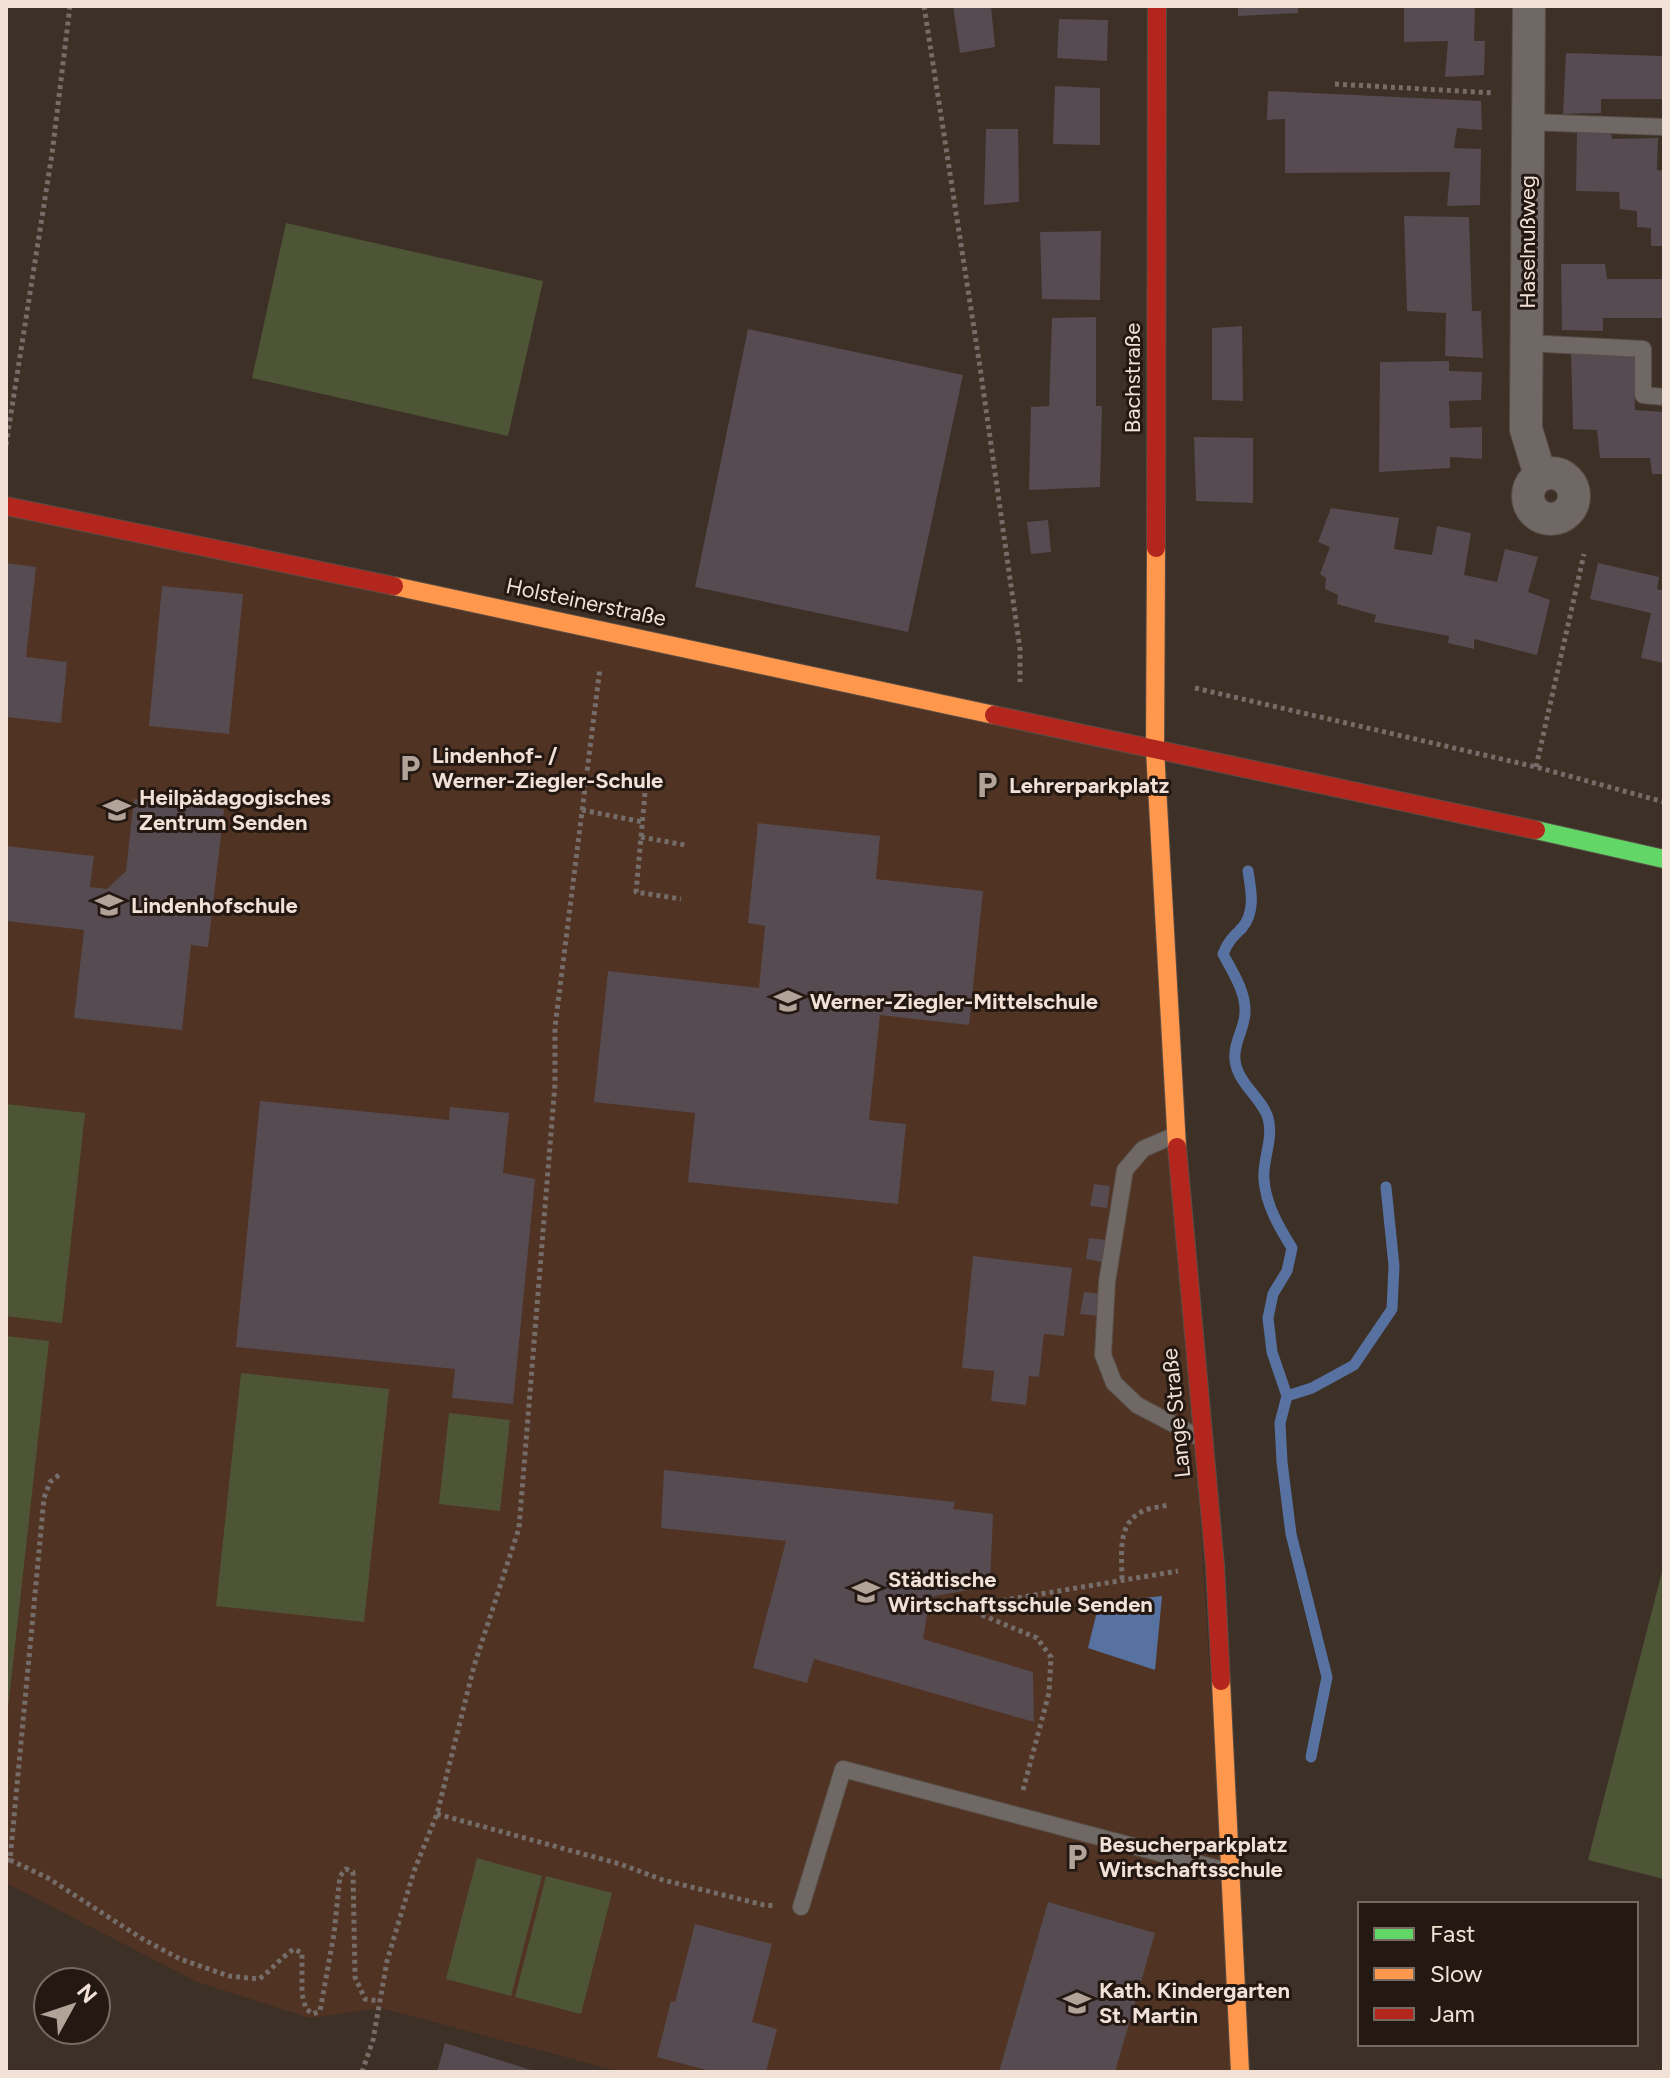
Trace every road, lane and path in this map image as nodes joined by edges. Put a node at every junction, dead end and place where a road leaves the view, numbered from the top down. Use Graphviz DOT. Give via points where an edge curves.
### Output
graph roads {
  1 [pos="70,6"];
  2 [pos="924,6"];
  3 [pos="1157,6"];
  4 [pos="1529,6"];
  5 [pos="1335,84"];
  6 [pos="1528,108"];
  7 [pos="1664,127"];
  8 [pos="1526,343"];
  9 [pos="1664,397"];
  10 [pos="6,445"];
  11 [pos="1540,475"];
  12 [pos="6,506"];
  13 [pos="1584,554"];
  14 [pos="605,629"];
  15 [pos="1155,679"];
  16 [pos="1019,720"];
  17 [pos="1155,750"];
  18 [pos="1536,767"];
  19 [pos="645,793"];
  20 [pos="1664,802"];
  21 [pos="582,810"];
  22 [pos="643,822"];
  23 [pos="641,837"];
  24 [pos="685,845"];
  25 [pos="1664,859"];
  26 [pos="681,899"];
  27 [pos="1176,1134"];
  28 [pos="1203,1440"];
  29 [pos="59,1475"];
  30 [pos="1208,1493"];
  31 [pos="1215,1566"];
  32 [pos="1122,1579"];
  33 [pos="437,1814"];
  34 [pos="1016,1815"];
  35 [pos="8,1860"];
  36 [pos="1229,1872"];
  37 [pos="801,1907"];
  38 [pos="379,2001"];
  39 [pos="362,2072"];
  40 [pos="1240,2072"];
  1 -- 10 [label="path"];
  2 -- 16 [label="path" via="1020,649"];
  3 -- 15 [label="street, Bachstraße"];
  4 -- 6 [label="street, Haselnußweg"];
  5 -- 6 [label="path"];
  6 -- 7 [label="lane"];
  6 -- 8 [label="street, Haselnußweg"];
  8 -- 9 [label="lane" via="1643,349 1643,395"];
  8 -- 11 [label="street, Haselnußweg" via="1526,429"];
  12 -- 14 [label="street, Holsteinerstraße"];
  13 -- 18 [label="path"];
  14 -- 16 [label="street, Holsteinerstraße"];
  14 -- 21 [label="path"];
  15 -- 17 [label="street, Bachstraße"];
  15 -- 18 [label="path"];
  16 -- 17 [label="street, Holsteinerstraße"];
  17 -- 25 [label="street, Holsteinerstraße"];
  17 -- 27 [label="street, Lange Straße"];
  18 -- 20 [label="path"];
  19 -- 22 [label="path"];
  21 -- 22 [label="path"];
  21 -- 33 [label="path" via="555,1027 555,1084 519,1528 474,1666"];
  22 -- 23 [label="path"];
  23 -- 24 [label="path"];
  23 -- 26 [label="path" via="636,892"];
  27 -- 28 [label="street, Lange Straße"];
  27 -- 28 [label="lane" via="1143,1149 1125,1170 1107,1282 1103,1355 1114,1383 1137,1405"];
  28 -- 30 [label="street, Lange Straße"];
  29 -- 35 [label="path" via="44,1498"];
  30 -- 31 [label="street, Lange Straße"];
  30 -- 32 [label="path" via="1140,1512 1130,1520 1124,1532"];
  31 -- 32 [label="path"];
  31 -- 36 [label="street, Lange Straße"];
  32 -- 34 [label="path" via="963,1607 1037,1638 1051,1657 1049,1693"];
  33 -- 37 [label="path" via="663,1880 764,1905"];
  33 -- 38 [label="path" via="414,1871"];
  34 -- 36 [label="lane"];
  34 -- 37 [label="lane" via="843,1769"];
  35 -- 38 [label="path" via="48,1878 180,1959 229,1976 259,1979 294,1949 302,1953 302,1994 313,2014 320,2011 340,1876 346,1869 353,1872 355,1977 365,1999"];
  36 -- 40 [label="street, Lange Straße"];
  38 -- 39 [label="path"];
}
